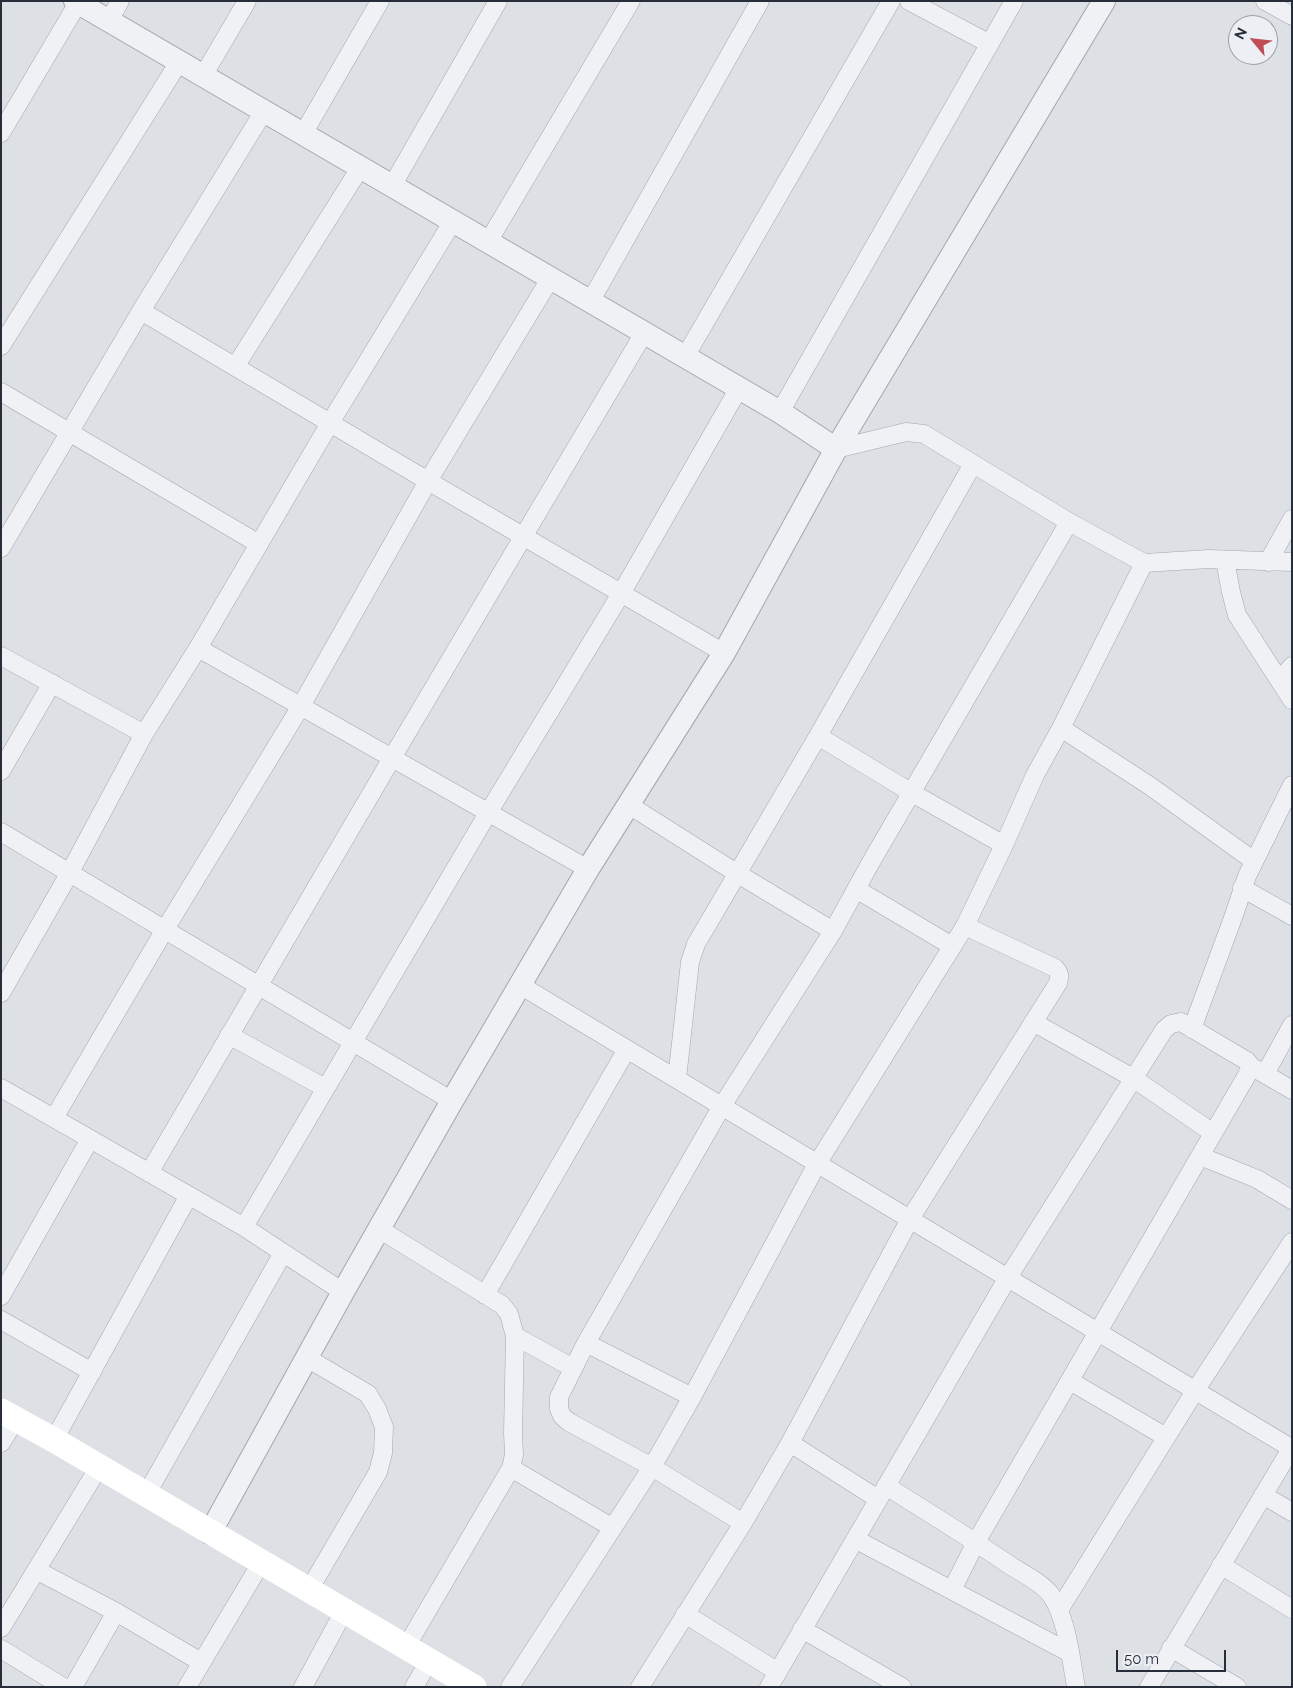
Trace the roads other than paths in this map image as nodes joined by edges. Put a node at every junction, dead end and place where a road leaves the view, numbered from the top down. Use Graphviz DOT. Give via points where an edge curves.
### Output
graph roads {
  1 [pos="120,1"];
  2 [pos="247,1"];
  3 [pos="380,1"];
  4 [pos="498,1"];
  5 [pos="631,1"];
  6 [pos="760,1"];
  7 [pos="891,1"];
  8 [pos="909,1"];
  9 [pos="1014,1"];
  10 [pos="1104,1"];
  11 [pos="1265,1"];
  12 [pos="76,2"];
  13 [pos="1292,16"];
  14 [pos="109,21"];
  15 [pos="990,44"];
  16 [pos="179,62"];
  17 [pos="203,76"];
  18 [pos="264,111"];
  19 [pos="1,133"];
  20 [pos="303,134"];
  21 [pos="360,168"];
  22 [pos="392,186"];
  23 [pos="453,221"];
  24 [pos="488,242"];
  25 [pos="550,279"];
  26 [pos="590,302"];
  27 [pos="141,311"];
  28 [pos="644,333"];
  29 [pos="1,346"];
  30 [pos="686,357"];
  31 [pos="236,367"];
  32 [pos="739,388"];
  33 [pos="1,392"];
  34 [pos="780,412"];
  35 [pos="330,423"];
  36 [pos="70,431"];
  37 [pos="836,448"];
  38 [pos="973,464"];
  39 [pos="428,482"];
  40 [pos="1292,519"];
  41 [pos="1069,522"];
  42 [pos="523,537"];
  43 [pos="259,544"];
  44 [pos="1,548"];
  45 [pos="1225,560"];
  46 [pos="1268,562"];
  47 [pos="1292,562"];
  48 [pos="1144,563"];
  49 [pos="622,592"];
  50 [pos="198,648"];
  51 [pos="724,653"];
  52 [pos="1,656"];
  53 [pos="1292,666"];
  54 [pos="1280,680"];
  55 [pos="52,683"];
  56 [pos="1292,700"];
  57 [pos="301,706"];
  58 [pos="1061,728"];
  59 [pos="144,734"];
  60 [pos="818,736"];
  61 [pos="392,758"];
  62 [pos="1,771"];
  63 [pos="1292,785"];
  64 [pos="912,793"];
  65 [pos="629,805"];
  66 [pos="488,813"];
  67 [pos="1,832"];
  68 [pos="1004,845"];
  69 [pos="1254,860"];
  70 [pos="588,869"];
  71 [pos="69,874"];
  72 [pos="738,874"];
  73 [pos="1242,888"];
  74 [pos="856,889"];
  75 [pos="1292,916"];
  76 [pos="965,926"];
  77 [pos="164,931"];
  78 [pos="833,931"];
  79 [pos="952,946"];
  80 [pos="520,985"];
  81 [pos="257,986"];
  82 [pos="1,993"];
  83 [pos="1033,1022"];
  84 [pos="1292,1025"];
  85 [pos="1192,1029"];
  86 [pos="229,1035"];
  87 [pos="354,1041"];
  88 [pos="627,1049"];
  89 [pos="1258,1070"];
  90 [pos="1133,1078"];
  91 [pos="677,1080"];
  92 [pos="1,1088"];
  93 [pos="326,1088"];
  94 [pos="1292,1090"];
  95 [pos="452,1101"];
  96 [pos="722,1106"];
  97 [pos="54,1118"];
  98 [pos="1213,1133"];
  99 [pos="90,1139"];
  100 [pos="1200,1156"];
  101 [pos="817,1164"];
  102 [pos="148,1174"];
  103 [pos="188,1197"];
  104 [pos="1292,1200"];
  105 [pos="910,1220"];
  106 [pos="244,1227"];
  107 [pos="379,1229"];
  108 [pos="1292,1242"];
  109 [pos="283,1253"];
  110 [pos="1007,1279"];
  111 [pos="343,1292"];
  112 [pos="485,1295"];
  113 [pos="1,1296"];
  114 [pos="1,1320"];
  115 [pos="1098,1334"];
  116 [pos="515,1336"];
  117 [pos="586,1343"];
  118 [pos="307,1358"];
  119 [pos="573,1368"];
  120 [pos="92,1372"];
  121 [pos="1070,1381"];
  122 [pos="1195,1391"];
  123 [pos="692,1397"];
  124 [pos="9,1415"];
  125 [pos="1166,1437"];
  126 [pos="54,1440"];
  127 [pos="1,1443"];
  128 [pos="790,1443"];
  129 [pos="1291,1448"];
  130 [pos="99,1467"];
  131 [pos="652,1467"];
  132 [pos="511,1468"];
  133 [pos="882,1493"];
  134 [pos="146,1495"];
  135 [pos="1263,1495"];
  136 [pos="1292,1512"];
  137 [pos="743,1523"];
  138 [pos="613,1528"];
  139 [pos="210,1533"];
  140 [pos="855,1539"];
  141 [pos="976,1542"];
  142 [pos="261,1562"];
  143 [pos="1221,1565"];
  144 [pos="36,1570"];
  145 [pos="309,1590"];
  146 [pos="952,1590"];
  147 [pos="1292,1608"];
  148 [pos="344,1610"];
  149 [pos="1059,1610"];
  150 [pos="116,1612"];
  151 [pos="685,1614"];
  152 [pos="1,1628"];
  153 [pos="802,1629"];
  154 [pos="406,1647"];
  155 [pos="1,1648"];
  156 [pos="1171,1648"];
  157 [pos="1070,1654"];
  158 [pos="429,1660"];
  159 [pos="201,1662"];
  160 [pos="773,1679"];
  161 [pos="893,1685"];
  162 [pos="63,1687"];
  163 [pos="72,1687"];
  164 [pos="187,1687"];
  165 [pos="303,1687"];
  166 [pos="414,1687"];
  167 [pos="474,1687"];
  168 [pos="510,1687"];
  169 [pos="640,1687"];
  170 [pos="1076,1687"];
  171 [pos="1149,1687"];
  172 [pos="1237,1687"];
  1 -- 14 [label="street"];
  2 -- 17 [label="street"];
  3 -- 20 [label="street"];
  4 -- 22 [label="street"];
  5 -- 24 [label="street"];
  6 -- 26 [label="street"];
  7 -- 30 [label="street"];
  8 -- 15 [label="street"];
  9 -- 15 [label="street"];
  10 -- 37 [label="street"];
  11 -- 13 [label="street"];
  12 -- 14 [label="street"];
  12 -- 19 [label="street"];
  14 -- 16 [label="street"];
  15 -- 34 [label="street"];
  16 -- 17 [label="street"];
  16 -- 29 [label="street"];
  17 -- 18 [label="street"];
  18 -- 20 [label="street"];
  18 -- 27 [label="street"];
  20 -- 21 [label="street"];
  21 -- 22 [label="street"];
  21 -- 31 [label="street"];
  22 -- 23 [label="street"];
  23 -- 24 [label="street"];
  23 -- 35 [label="street"];
  24 -- 25 [label="street"];
  25 -- 26 [label="street"];
  25 -- 39 [label="street"];
  26 -- 28 [label="street"];
  27 -- 31 [label="street"];
  27 -- 36 [label="street"];
  28 -- 30 [label="street"];
  28 -- 42 [label="street"];
  30 -- 32 [label="street"];
  31 -- 35 [label="street"];
  32 -- 34 [label="street"];
  32 -- 49 [label="street"];
  33 -- 36 [label="street"];
  34 -- 37 [label="street"];
  35 -- 39 [label="street"];
  35 -- 43 [label="street"];
  36 -- 43 [label="street"];
  36 -- 44 [label="street"];
  37 -- 38 [label="street" via="906,432 924,434"];
  37 -- 51 [label="street"];
  38 -- 41 [label="street"];
  38 -- 60 [label="street"];
  39 -- 42 [label="street"];
  39 -- 57 [label="street"];
  40 -- 46 [label="street"];
  41 -- 48 [label="street"];
  41 -- 64 [label="street"];
  42 -- 49 [label="street"];
  42 -- 61 [label="street"];
  43 -- 50 [label="street"];
  45 -- 46 [label="street"];
  45 -- 48 [label="street"];
  45 -- 54 [label="street" via="1237,615"];
  46 -- 47 [label="street"];
  48 -- 58 [label="street"];
  49 -- 51 [label="street"];
  49 -- 66 [label="street"];
  50 -- 57 [label="street"];
  50 -- 59 [label="street"];
  51 -- 65 [label="street"];
  52 -- 55 [label="street"];
  53 -- 54 [label="street"];
  54 -- 56 [label="street"];
  55 -- 59 [label="street"];
  55 -- 62 [label="street"];
  57 -- 61 [label="street"];
  57 -- 77 [label="street"];
  58 -- 68 [label="street" via="1035,775"];
  58 -- 69 [label="street"];
  59 -- 71 [label="street"];
  60 -- 64 [label="street"];
  60 -- 72 [label="street"];
  61 -- 66 [label="street"];
  61 -- 81 [label="street"];
  63 -- 69 [label="street"];
  64 -- 68 [label="street"];
  64 -- 74 [label="street"];
  65 -- 70 [label="street"];
  65 -- 72 [label="street"];
  66 -- 70 [label="street"];
  66 -- 87 [label="street"];
  67 -- 71 [label="street"];
  68 -- 76 [label="street"];
  69 -- 73 [label="street"];
  70 -- 80 [label="street"];
  71 -- 77 [label="street"];
  71 -- 82 [label="street"];
  72 -- 78 [label="street"];
  72 -- 91 [label="street" via="696,944 690,962"];
  73 -- 75 [label="street"];
  73 -- 85 [label="street"];
  74 -- 78 [label="street"];
  74 -- 79 [label="street"];
  76 -- 79 [label="street"];
  76 -- 83 [label="street" via="1058,972 1058,983"];
  77 -- 81 [label="street"];
  77 -- 97 [label="street"];
  78 -- 96 [label="street"];
  79 -- 101 [label="street"];
  80 -- 88 [label="street"];
  80 -- 95 [label="street"];
  81 -- 86 [label="street"];
  81 -- 87 [label="street"];
  83 -- 90 [label="street"];
  83 -- 105 [label="street"];
  84 -- 89 [label="street"];
  85 -- 89 [label="street" via="1247,1060"];
  85 -- 90 [label="street" via="1181,1022 1164,1030"];
  86 -- 93 [label="street"];
  86 -- 102 [label="street"];
  87 -- 93 [label="street"];
  87 -- 95 [label="street"];
  88 -- 91 [label="street"];
  88 -- 112 [label="street"];
  89 -- 94 [label="street"];
  89 -- 98 [label="street" via="1247,1075"];
  90 -- 98 [label="street"];
  90 -- 110 [label="street"];
  91 -- 96 [label="street"];
  92 -- 97 [label="street"];
  93 -- 106 [label="street"];
  95 -- 107 [label="street"];
  96 -- 101 [label="street"];
  96 -- 117 [label="street"];
  97 -- 99 [label="street"];
  98 -- 100 [label="street"];
  99 -- 102 [label="street"];
  99 -- 113 [label="street"];
  100 -- 104 [label="street" via="1257,1178"];
  100 -- 115 [label="street"];
  101 -- 105 [label="street"];
  101 -- 123 [label="street"];
  102 -- 103 [label="street"];
  103 -- 106 [label="street"];
  103 -- 120 [label="street"];
  105 -- 110 [label="street"];
  105 -- 128 [label="street"];
  106 -- 109 [label="street"];
  107 -- 111 [label="street"];
  107 -- 112 [label="street"];
  108 -- 122 [label="street"];
  109 -- 111 [label="street"];
  109 -- 134 [label="street"];
  110 -- 115 [label="street"];
  110 -- 133 [label="street"];
  111 -- 118 [label="street"];
  112 -- 116 [label="street" via="502,1305 509,1314"];
  114 -- 120 [label="street"];
  115 -- 121 [label="street"];
  115 -- 122 [label="street"];
  116 -- 119 [label="street"];
  116 -- 132 [label="street" via="514,1455"];
  117 -- 119 [label="street"];
  117 -- 123 [label="street"];
  118 -- 139 [label="street"];
  118 -- 145 [label="street" via="368,1394 384,1427 384,1453 378,1472"];
  119 -- 131 [label="street" via="559,1397 562,1416"];
  120 -- 126 [label="street"];
  121 -- 125 [label="street"];
  121 -- 141 [label="street"];
  122 -- 125 [label="street"];
  122 -- 129 [label="street"];
  123 -- 131 [label="street"];
  124 -- 126 [label="main road"];
  124 -- 127 [label="street"];
  125 -- 149 [label="street"];
  126 -- 130 [label="main road"];
  128 -- 133 [label="street"];
  128 -- 137 [label="street"];
  129 -- 135 [label="street"];
  130 -- 134 [label="main road"];
  130 -- 144 [label="street"];
  131 -- 137 [label="street"];
  131 -- 138 [label="street"];
  132 -- 138 [label="street"];
  132 -- 154 [label="street"];
  133 -- 140 [label="street"];
  133 -- 141 [label="street"];
  134 -- 139 [label="main road"];
  135 -- 136 [label="street"];
  135 -- 143 [label="street"];
  137 -- 151 [label="street"];
  138 -- 168 [label="street"];
  139 -- 142 [label="main road"];
  140 -- 146 [label="street"];
  140 -- 153 [label="street"];
  141 -- 146 [label="street"];
  141 -- 149 [label="street" via="1038,1584 1050,1594"];
  142 -- 145 [label="main road"];
  142 -- 159 [label="street"];
  143 -- 147 [label="street"];
  143 -- 156 [label="street"];
  144 -- 150 [label="street"];
  144 -- 152 [label="street"];
  145 -- 148 [label="main road"];
  146 -- 157 [label="street"];
  148 -- 154 [label="main road"];
  148 -- 165 [label="street"];
  149 -- 157 [label="street"];
  150 -- 159 [label="street"];
  150 -- 163 [label="street"];
  151 -- 160 [label="street"];
  151 -- 169 [label="street"];
  153 -- 160 [label="street"];
  153 -- 161 [label="street"];
  154 -- 158 [label="main road"];
  155 -- 162 [label="street"];
  156 -- 171 [label="street"];
  156 -- 172 [label="street"];
  157 -- 170 [label="street"];
  158 -- 166 [label="street"];
  158 -- 167 [label="main road"];
  159 -- 164 [label="street"];
}
